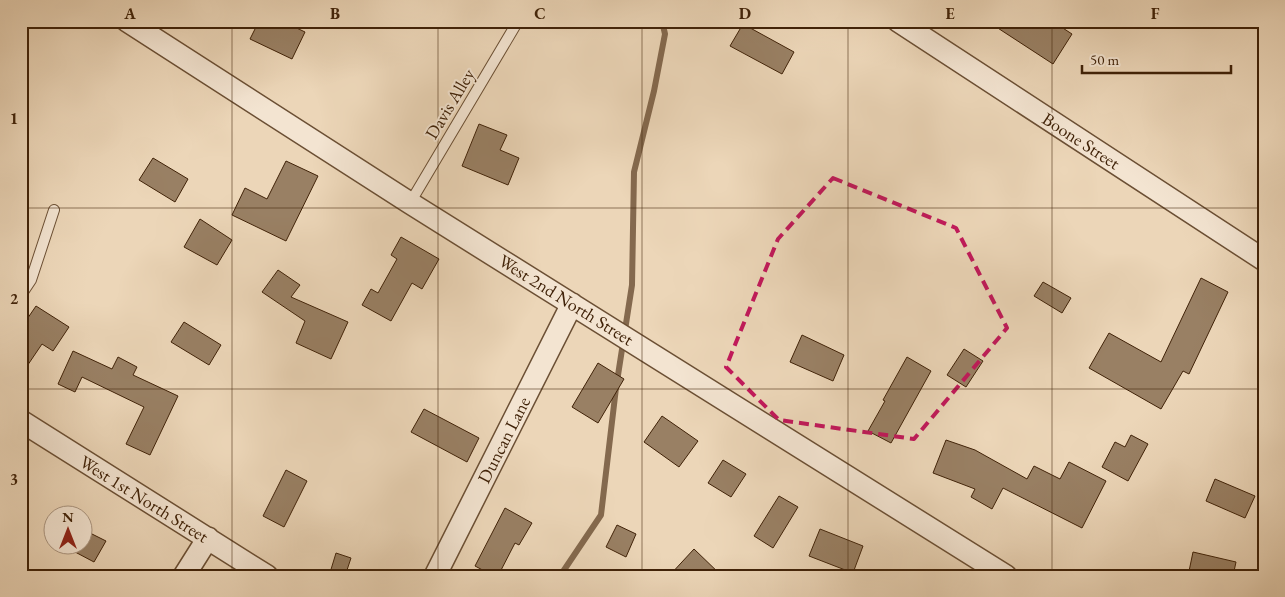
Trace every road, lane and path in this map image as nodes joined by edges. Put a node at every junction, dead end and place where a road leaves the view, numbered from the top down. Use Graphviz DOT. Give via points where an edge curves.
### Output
graph roads {
  1 [pos="127,21"];
  2 [pos="518,21"];
  3 [pos="898,21"];
  4 [pos="410,203"];
  5 [pos="54,210"];
  6 [pos="1264,260"];
  7 [pos="21,295"];
  8 [pos="572,304"];
  9 [pos="21,421"];
  10 [pos="208,538"];
  11 [pos="184,576"];
  12 [pos="268,576"];
  13 [pos="435,576"];
  14 [pos="1006,576"];
  1 -- 4 [label="street, West 2nd North Street"];
  2 -- 4 [label="lane, Davis Alley"];
  3 -- 6 [label="street, Boone Street"];
  4 -- 8 [label="street, West 2nd North Street"];
  5 -- 7 [label="lane" via="31,280"];
  8 -- 13 [label="street, Duncan Lane"];
  8 -- 14 [label="street, West 2nd North Street"];
  9 -- 10 [label="street, West 1st North Street"];
  10 -- 11 [label="street"];
  10 -- 12 [label="street, West 1st North Street"];
}
